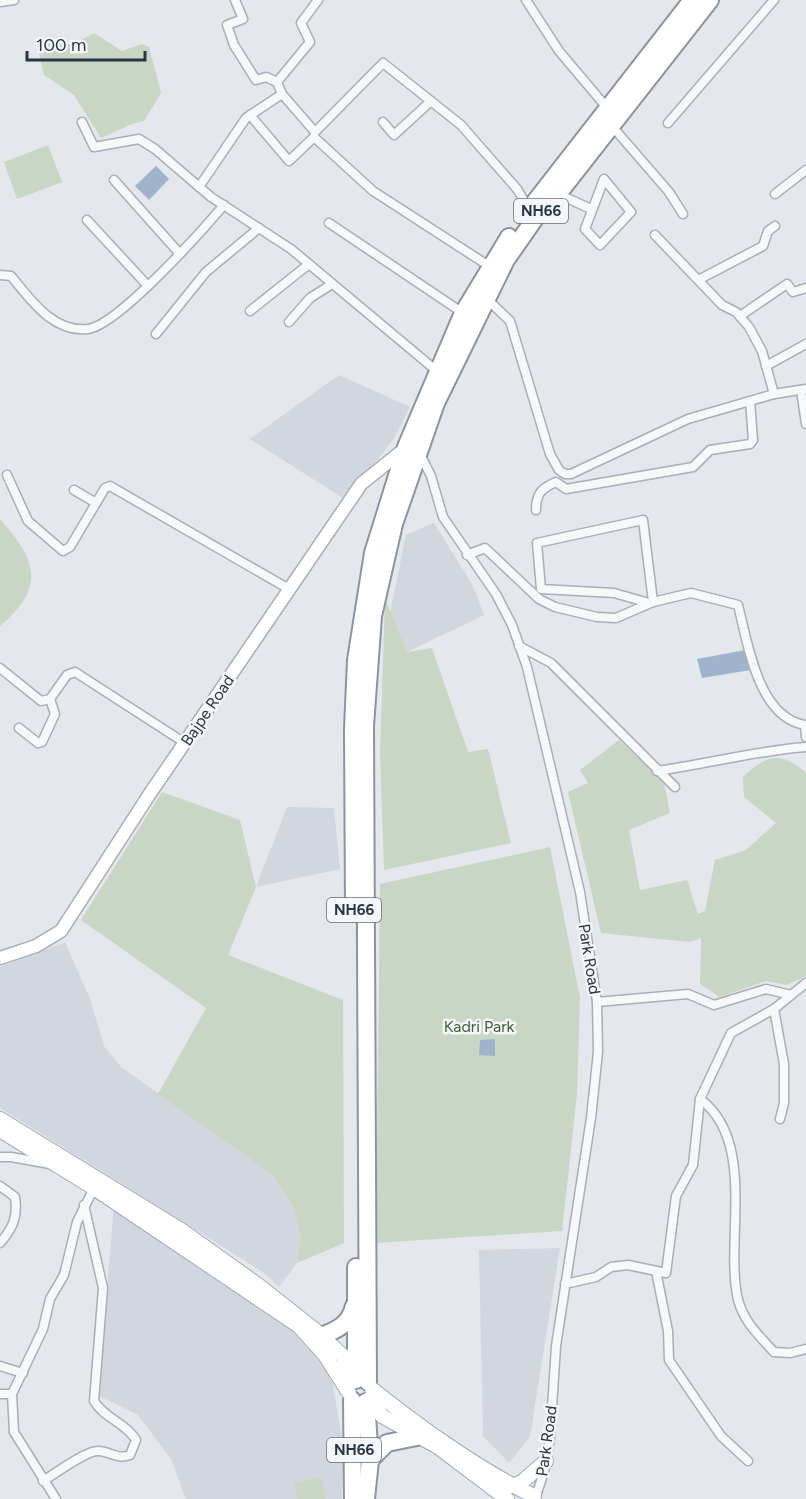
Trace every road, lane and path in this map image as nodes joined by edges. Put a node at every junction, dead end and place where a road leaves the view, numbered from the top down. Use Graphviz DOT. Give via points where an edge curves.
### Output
graph roads {
  1 [pos="14,0"];
  2 [pos="235,0"];
  3 [pos="318,0"];
  4 [pos="526,0"];
  5 [pos="692,0"];
  6 [pos="710,0"];
  7 [pos="774,0"];
  8 [pos="0,2"];
  9 [pos="277,82"];
  10 [pos="282,94"];
  11 [pos="431,101"];
  12 [pos="250,115"];
  13 [pos="609,117"];
  14 [pos="82,122"];
  15 [pos="382,122"];
  16 [pos="668,123"];
  17 [pos="806,170"];
  18 [pos="114,180"];
  19 [pos="200,187"];
  20 [pos="558,194"];
  21 [pos="775,194"];
  22 [pos="224,206"];
  23 [pos="529,209"];
  24 [pos="591,209"];
  25 [pos="683,214"];
  26 [pos="87,220"];
  27 [pos="329,223"];
  28 [pos="775,225"];
  29 [pos="259,228"];
  30 [pos="655,235"];
  31 [pos="180,254"];
  32 [pos="309,264"];
  33 [pos="489,266"];
  34 [pos="0,275"];
  35 [pos="700,279"];
  36 [pos="332,284"];
  37 [pos="148,286"];
  38 [pos="806,288"];
  39 [pos="486,297"];
  40 [pos="250,311"];
  41 [pos="463,312"];
  42 [pos="740,316"];
  43 [pos="289,322"];
  44 [pos="156,334"];
  45 [pos="806,344"];
  46 [pos="766,366"];
  47 [pos="438,373"];
  48 [pos="803,389"];
  49 [pos="774,394"];
  50 [pos="750,401"];
  51 [pos="806,424"];
  52 [pos="412,449"];
  53 [pos="7,475"];
  54 [pos="74,490"];
  55 [pos="96,503"];
  56 [pos="536,510"];
  57 [pos="467,555"];
  58 [pos="289,590"];
  59 [pos="651,603"];
  60 [pos="519,646"];
  61 [pos="0,668"];
  62 [pos="50,699"];
  63 [pos="19,728"];
  64 [pos="806,737"];
  65 [pos="185,743"];
  66 [pos="806,747"];
  67 [pos="657,771"];
  68 [pos="675,787"];
  69 [pos="0,958"];
  70 [pos="806,983"];
  71 [pos="791,995"];
  72 [pos="597,1002"];
  73 [pos="774,1009"];
  74 [pos="700,1099"];
  75 [pos="0,1119"];
  76 [pos="780,1119"];
  77 [pos="0,1130"];
  78 [pos="0,1157"];
  79 [pos="65,1166"];
  80 [pos="0,1186"];
  81 [pos="94,1188"];
  82 [pos="84,1205"];
  83 [pos="0,1243"];
  84 [pos="656,1271"];
  85 [pos="565,1284"];
  86 [pos="356,1295"];
  87 [pos="305,1327"];
  88 [pos="321,1336"];
  89 [pos="806,1349"];
  90 [pos="0,1366"];
  91 [pos="23,1373"];
  92 [pos="361,1391"];
  93 [pos="0,1394"];
  94 [pos="12,1394"];
  95 [pos="417,1437"];
  96 [pos="370,1460"];
  97 [pos="546,1461"];
  98 [pos="748,1461"];
  99 [pos="43,1481"];
  100 [pos="512,1486"];
  101 [pos="533,1497"];
  102 [pos="56,1499"];
  103 [pos="353,1499"];
  104 [pos="366,1499"];
  105 [pos="507,1499"];
  1 -- 8 [label="street"];
  2 -- 9 [label="street" via="243,19 227,25 234,45 256,80 266,77"];
  3 -- 9 [label="street" via="301,23 310,42"];
  4 -- 13 [label="street"];
  5 -- 13 [label="highway, NH66"];
  6 -- 13 [label="highway, NH66"];
  7 -- 16 [label="street"];
  9 -- 10 [label="street"];
  10 -- 11 [label="street" via="315,132 383,63"];
  10 -- 12 [label="street"];
  11 -- 15 [label="street" via="394,135"];
  11 -- 23 [label="street" via="461,125 517,189"];
  12 -- 19 [label="street"];
  12 -- 33 [label="street" via="288,161 314,137 373,191"];
  13 -- 20 [label="highway, NH66"];
  13 -- 23 [label="highway, NH66"];
  13 -- 25 [label="street"];
  14 -- 19 [label="street" via="94,147 139,139"];
  17 -- 21 [label="street"];
  18 -- 31 [label="street"];
  19 -- 22 [label="street"];
  20 -- 24 [label="street"];
  20 -- 39 [label="highway, NH66" via="536,217"];
  22 -- 29 [label="street"];
  22 -- 31 [label="street"];
  23 -- 33 [label="highway, NH66"];
  24 -- 24 [label="street" via="604,179 631,212 600,245 585,229"];
  26 -- 37 [label="street"];
  27 -- 41 [label="street"];
  28 -- 35 [label="street" via="768,231 763,246"];
  29 -- 32 [label="street"];
  29 -- 44 [label="street" via="206,272"];
  30 -- 35 [label="street"];
  31 -- 37 [label="street"];
  32 -- 36 [label="street"];
  32 -- 40 [label="street"];
  33 -- 41 [label="highway, NH66"];
  34 -- 37 [label="street" via="11,276 45,315 63,325 86,329 100,326"];
  35 -- 42 [label="street" via="722,305"];
  36 -- 43 [label="street" via="310,297"];
  36 -- 47 [label="street"];
  38 -- 42 [label="street" via="792,292 787,284"];
  39 -- 50 [label="street" via="510,321 550,454 565,474 688,419"];
  39 -- 52 [label="highway, NH66"];
  41 -- 47 [label="highway, NH66"];
  42 -- 46 [label="street" via="758,343"];
  45 -- 46 [label="street"];
  46 -- 49 [label="street"];
  47 -- 52 [label="highway, NH66"];
  48 -- 49 [label="street"];
  48 -- 51 [label="street"];
  49 -- 50 [label="street"];
  50 -- 56 [label="street" via="750,444 710,450 693,468 566,489 556,482 542,488"];
  52 -- 57 [label="street, Park Road" via="431,476 443,517"];
  52 -- 58 [label="street, Bajpe Road" via="361,484"];
  52 -- 86 [label="highway, NH66" via="373,554 356,660"];
  52 -- 92 [label="highway, NH66" via="373,616 365,717"];
  53 -- 55 [label="street" via="28,521 63,551 70,547"];
  54 -- 55 [label="street"];
  55 -- 58 [label="street" via="110,486"];
  57 -- 59 [label="street" via="485,548 529,592 555,607 616,618"];
  57 -- 60 [label="street, Park Road" via="496,594"];
  58 -- 65 [label="street, Bajpe Road"];
  59 -- 59 [label="street" via="643,520 537,543 541,589 614,593"];
  59 -- 64 [label="street" via="691,593 738,605 767,699 795,723 805,725"];
  60 -- 67 [label="street" via="551,663"];
  60 -- 72 [label="street, Park Road" via="580,892"];
  61 -- 62 [label="street" via="41,701"];
  62 -- 63 [label="street" via="55,714 42,742"];
  62 -- 65 [label="street" via="67,675 75,672"];
  65 -- 69 [label="street, Bajpe Road" via="61,931 36,946"];
  66 -- 67 [label="street" via="747,753"];
  67 -- 68 [label="street"];
  70 -- 71 [label="street"];
  71 -- 72 [label="street" via="766,989 714,1005 688,994"];
  71 -- 73 [label="street"];
  72 -- 85 [label="street, Park Road" via="598,1052"];
  73 -- 74 [label="street" via="731,1033"];
  73 -- 76 [label="street" via="784,1064"];
  74 -- 84 [label="street" via="693,1165 676,1196 666,1273"];
  74 -- 89 [label="street" via="719,1118 730,1142 737,1296 748,1323 774,1352"];
  75 -- 79 [label="main road"];
  77 -- 79 [label="main road"];
  78 -- 79 [label="street"];
  79 -- 81 [label="main road"];
  79 -- 87 [label="main road" via="182,1230"];
  80 -- 83 [label="street" via="15,1197 17,1213 11,1230"];
  81 -- 82 [label="street"];
  81 -- 87 [label="main road"];
  82 -- 91 [label="street" via="64,1275 50,1299 43,1329"];
  82 -- 99 [label="street" via="103,1288 94,1401 99,1409 129,1429 136,1440 130,1455 97,1451"];
  84 -- 85 [label="street" via="628,1265 611,1267 596,1277"];
  84 -- 98 [label="street" via="669,1359 721,1436"];
  85 -- 97 [label="street, Park Road"];
  86 -- 88 [label="highway" via="352,1314 342,1327"];
  86 -- 92 [label="highway, NH66"];
  87 -- 88 [label="main road"];
  87 -- 92 [label="main road" via="325,1355"];
  88 -- 92 [label="main road" via="343,1356"];
  90 -- 91 [label="street"];
  91 -- 94 [label="street"];
  92 -- 95 [label="main road" via="382,1416"];
  92 -- 96 [label="highway, NH66"];
  92 -- 100 [label="main road"];
  92 -- 103 [label="highway, NH66"];
  93 -- 94 [label="street"];
  94 -- 99 [label="street" via="14,1432"];
  95 -- 96 [label="highway" via="387,1443"];
  95 -- 105 [label="main road" via="438,1447"];
  96 -- 104 [label="highway, NH66"];
  97 -- 100 [label="main road"];
  97 -- 101 [label="street, Park Road"];
  99 -- 102 [label="street"];
  100 -- 101 [label="main road"];
}
